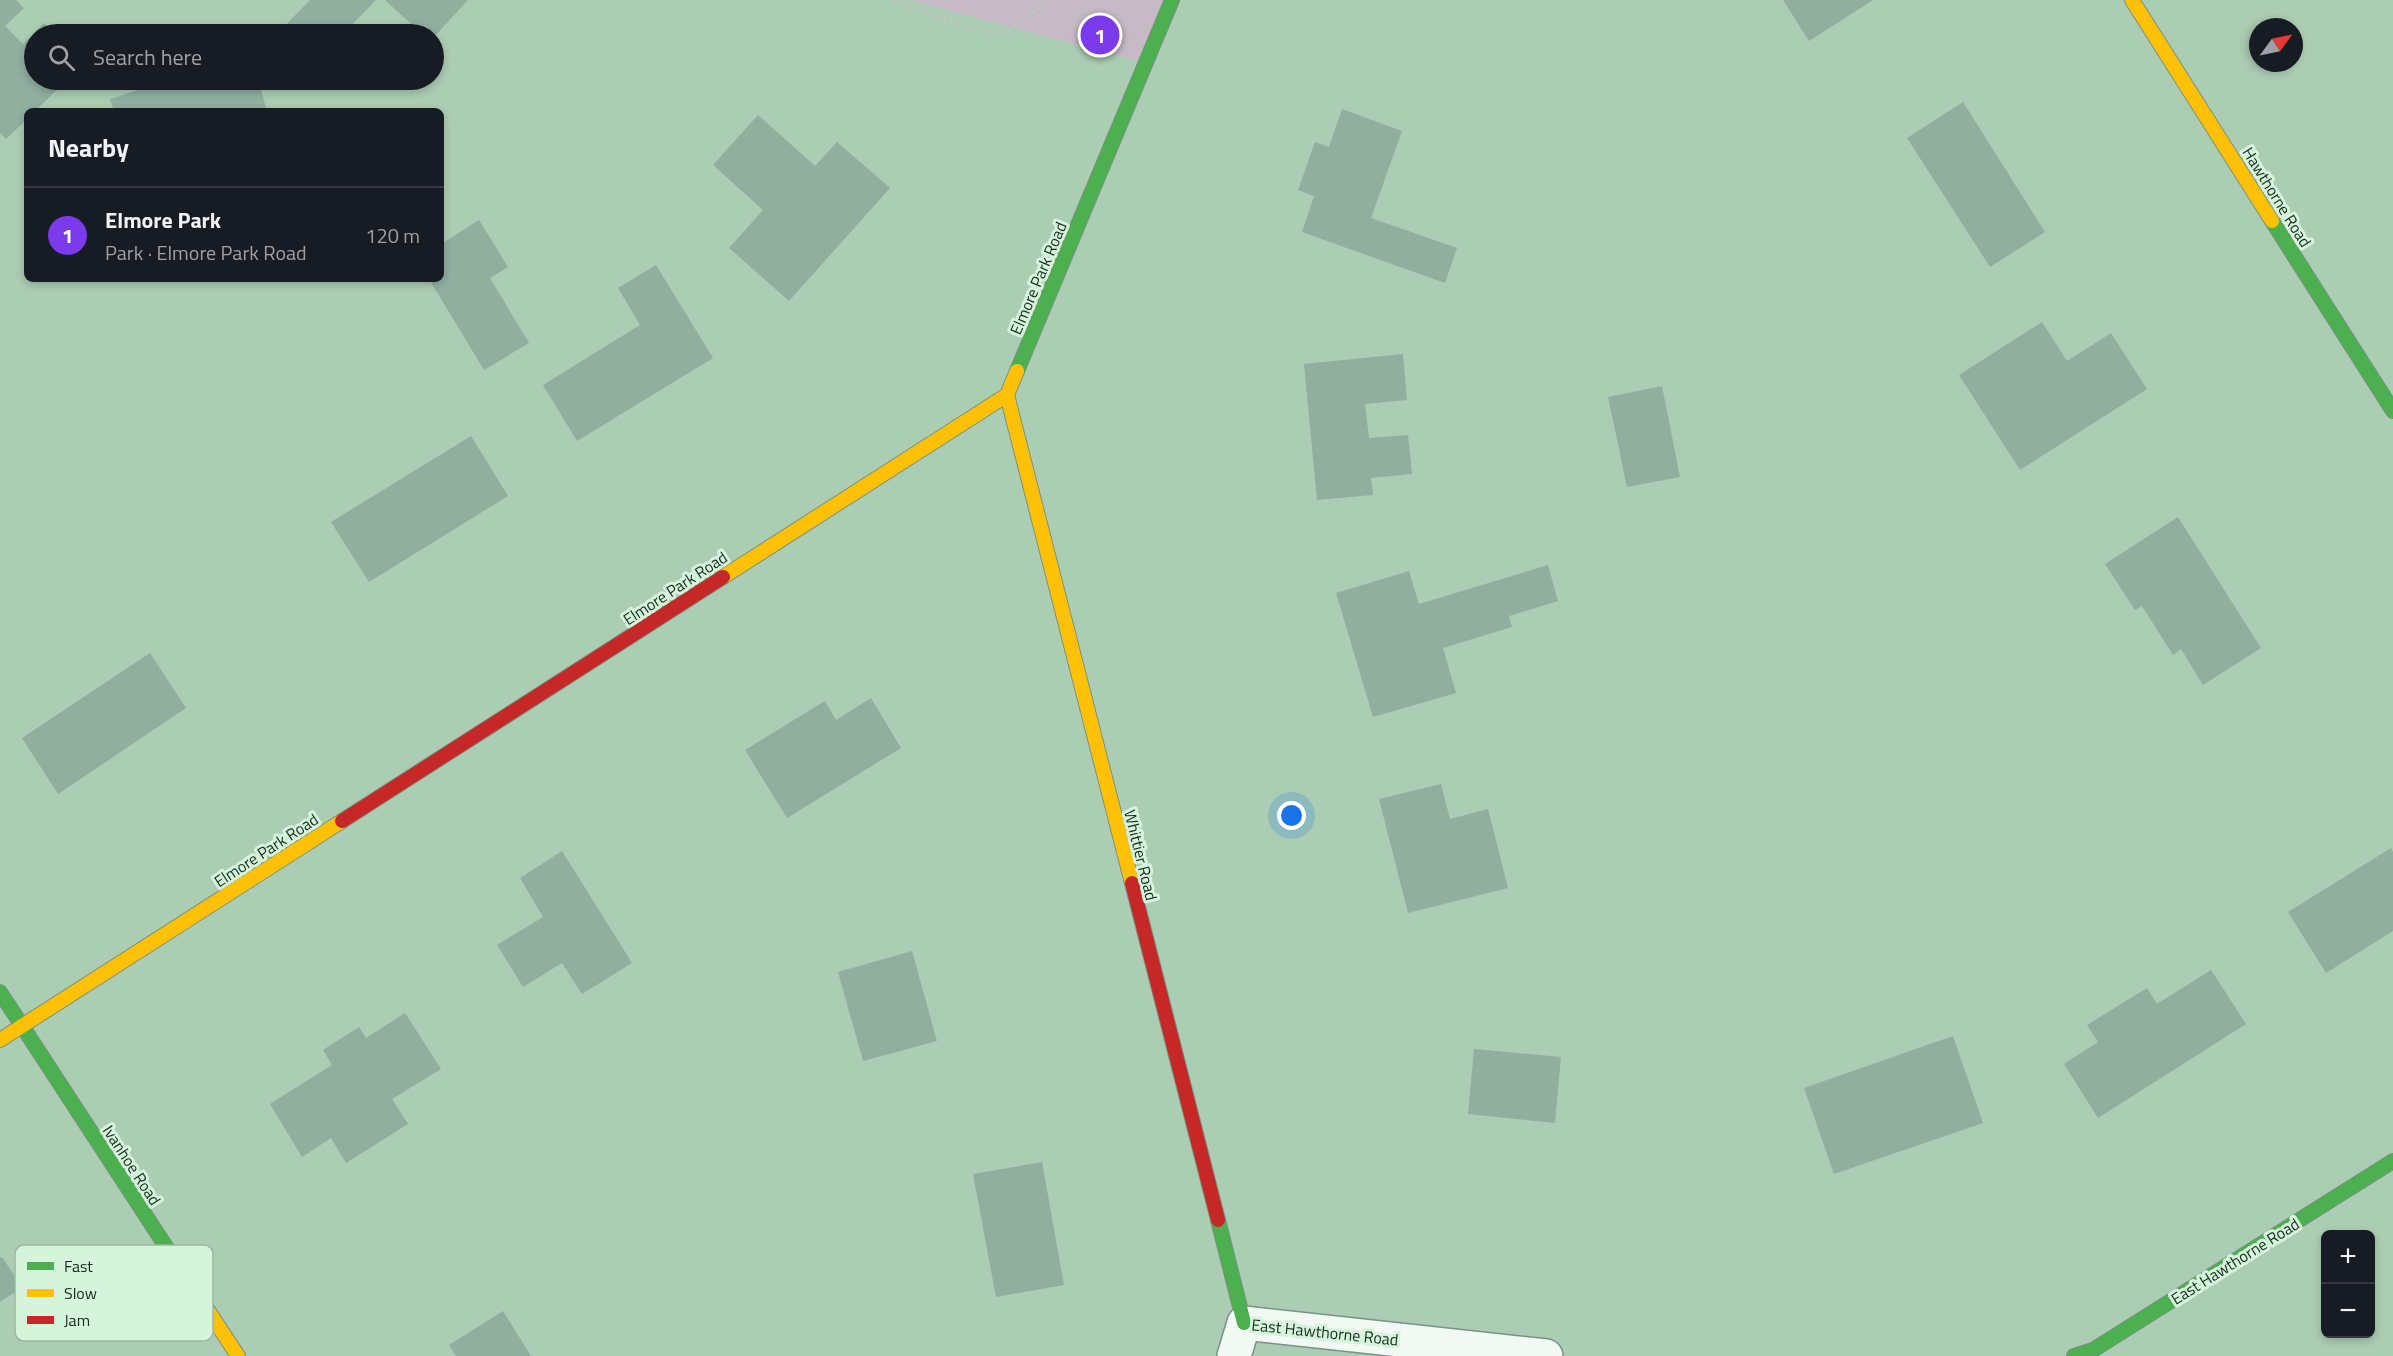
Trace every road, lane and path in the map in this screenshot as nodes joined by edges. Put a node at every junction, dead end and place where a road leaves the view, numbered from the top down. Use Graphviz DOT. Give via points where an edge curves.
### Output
graph roads {
  1 [pos="894,0"];
  2 [pos="1046,0"];
  3 [pos="1172,0"];
  4 [pos="2133,0"];
  5 [pos="1007,395"];
  6 [pos="2393,411"];
  7 [pos="0,992"];
  8 [pos="21,1027"];
  9 [pos="0,1040"];
  10 [pos="2393,1161"];
  11 [pos="165,1245"];
  12 [pos="213,1318"];
  13 [pos="1244,1323"];
  14 [pos="238,1356"];
  15 [pos="1234,1356"];
  16 [pos="1546,1356"];
  17 [pos="2074,1356"];
  1 -- 2 [label="path" via="969,29 1007,32"];
  3 -- 5 [label="street, Elmore Park Road"];
  4 -- 6 [label="street, Hawthorne Road"];
  5 -- 8 [label="street, Elmore Park Road"];
  5 -- 13 [label="street, Whittier Road"];
  7 -- 8 [label="street, Ivanhoe Road"];
  8 -- 9 [label="street, Elmore Park Road"];
  8 -- 11 [label="street, Ivanhoe Road"];
  10 -- 17 [label="street, East Hawthorne Road" via="2093,1350"];
  12 -- 14 [label="street, Ivanhoe Road"];
  13 -- 15 [label="street, East Hawthorne Road"];
  13 -- 16 [label="street, East Hawthorne Road"];
}
